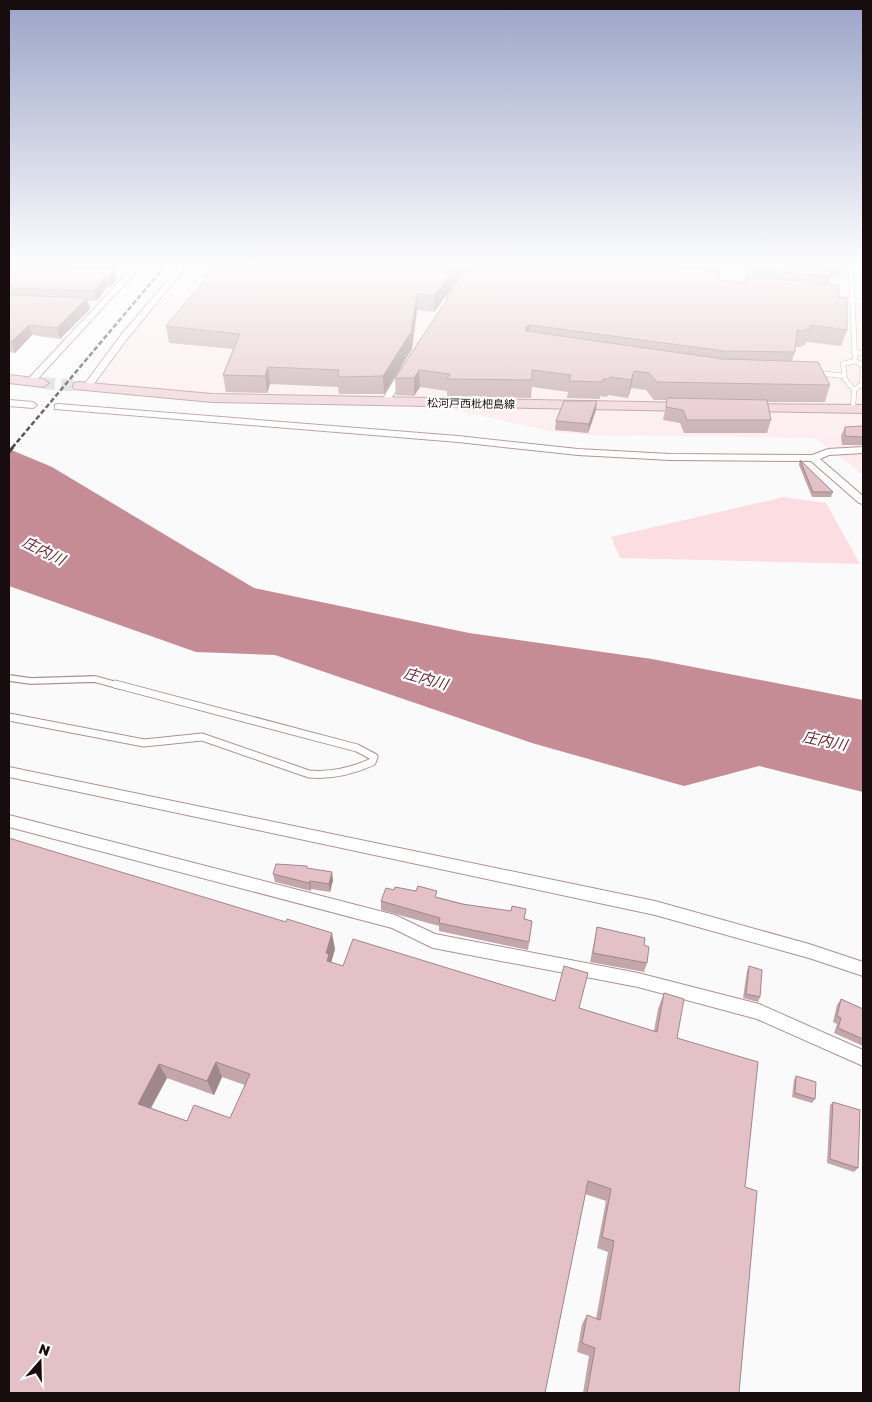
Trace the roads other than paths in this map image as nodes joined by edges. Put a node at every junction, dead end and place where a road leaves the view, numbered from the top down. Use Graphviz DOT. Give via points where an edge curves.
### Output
graph roads {
  1 [pos="80,331"];
  2 [pos="128,331"];
  3 [pos="854,331"];
  4 [pos="854,352"];
  5 [pos="863,353"];
  6 [pos="855,361"];
  7 [pos="410,362"];
  8 [pos="812,373"];
  9 [pos="843,376"];
  10 [pos="9,379"];
  11 [pos="37,382"];
  12 [pos="83,387"];
  13 [pos="854,390"];
  14 [pos="9,402"];
  15 [pos="385,402"];
  16 [pos="33,405"];
  17 [pos="58,407"];
  18 [pos="704,407"];
  19 [pos="734,407"];
  20 [pos="858,409"];
  21 [pos="863,450"];
  22 [pos="813,458"];
  23 [pos="863,501"];
  24 [pos="9,678"];
  25 [pos="9,717"];
  26 [pos="9,772"];
  27 [pos="9,821"];
  28 [pos="863,970"];
  29 [pos="863,1058"];
  1 -- 11 [label="street"];
  2 -- 12 [label="street"];
  3 -- 4 [label="lane"];
  4 -- 5 [label="lane"];
  4 -- 6 [label="lane"];
  6 -- 9 [label="lane" via="843,364"];
  6 -- 13 [label="lane" via="862,365 862,384"];
  7 -- 15 [label="street"];
  8 -- 9 [label="lane"];
  9 -- 13 [label="lane" via="844,383"];
  10 -- 11 [label="main road"];
  12 -- 15 [label="main road, 松河戸西枇杷島線" via="212,398"];
  13 -- 20 [label="lane"];
  14 -- 16 [label="street"];
  15 -- 18 [label="main road, 松河戸西枇杷島線"];
  17 -- 22 [label="street" via="458,439 578,452 670,457"];
  19 -- 20 [label="main road"];
  21 -- 22 [label="street" via="828,452"];
  22 -- 23 [label="street"];
  24 -- 25 [label="lane" via="43,683 83,678 108,682 357,748 374,756 372,762 325,776 309,774 202,737 144,743"];
  26 -- 28 [label="street" via="655,908 745,932"];
  27 -- 29 [label="street" via="395,922 434,941 638,980 759,1012"];
}
